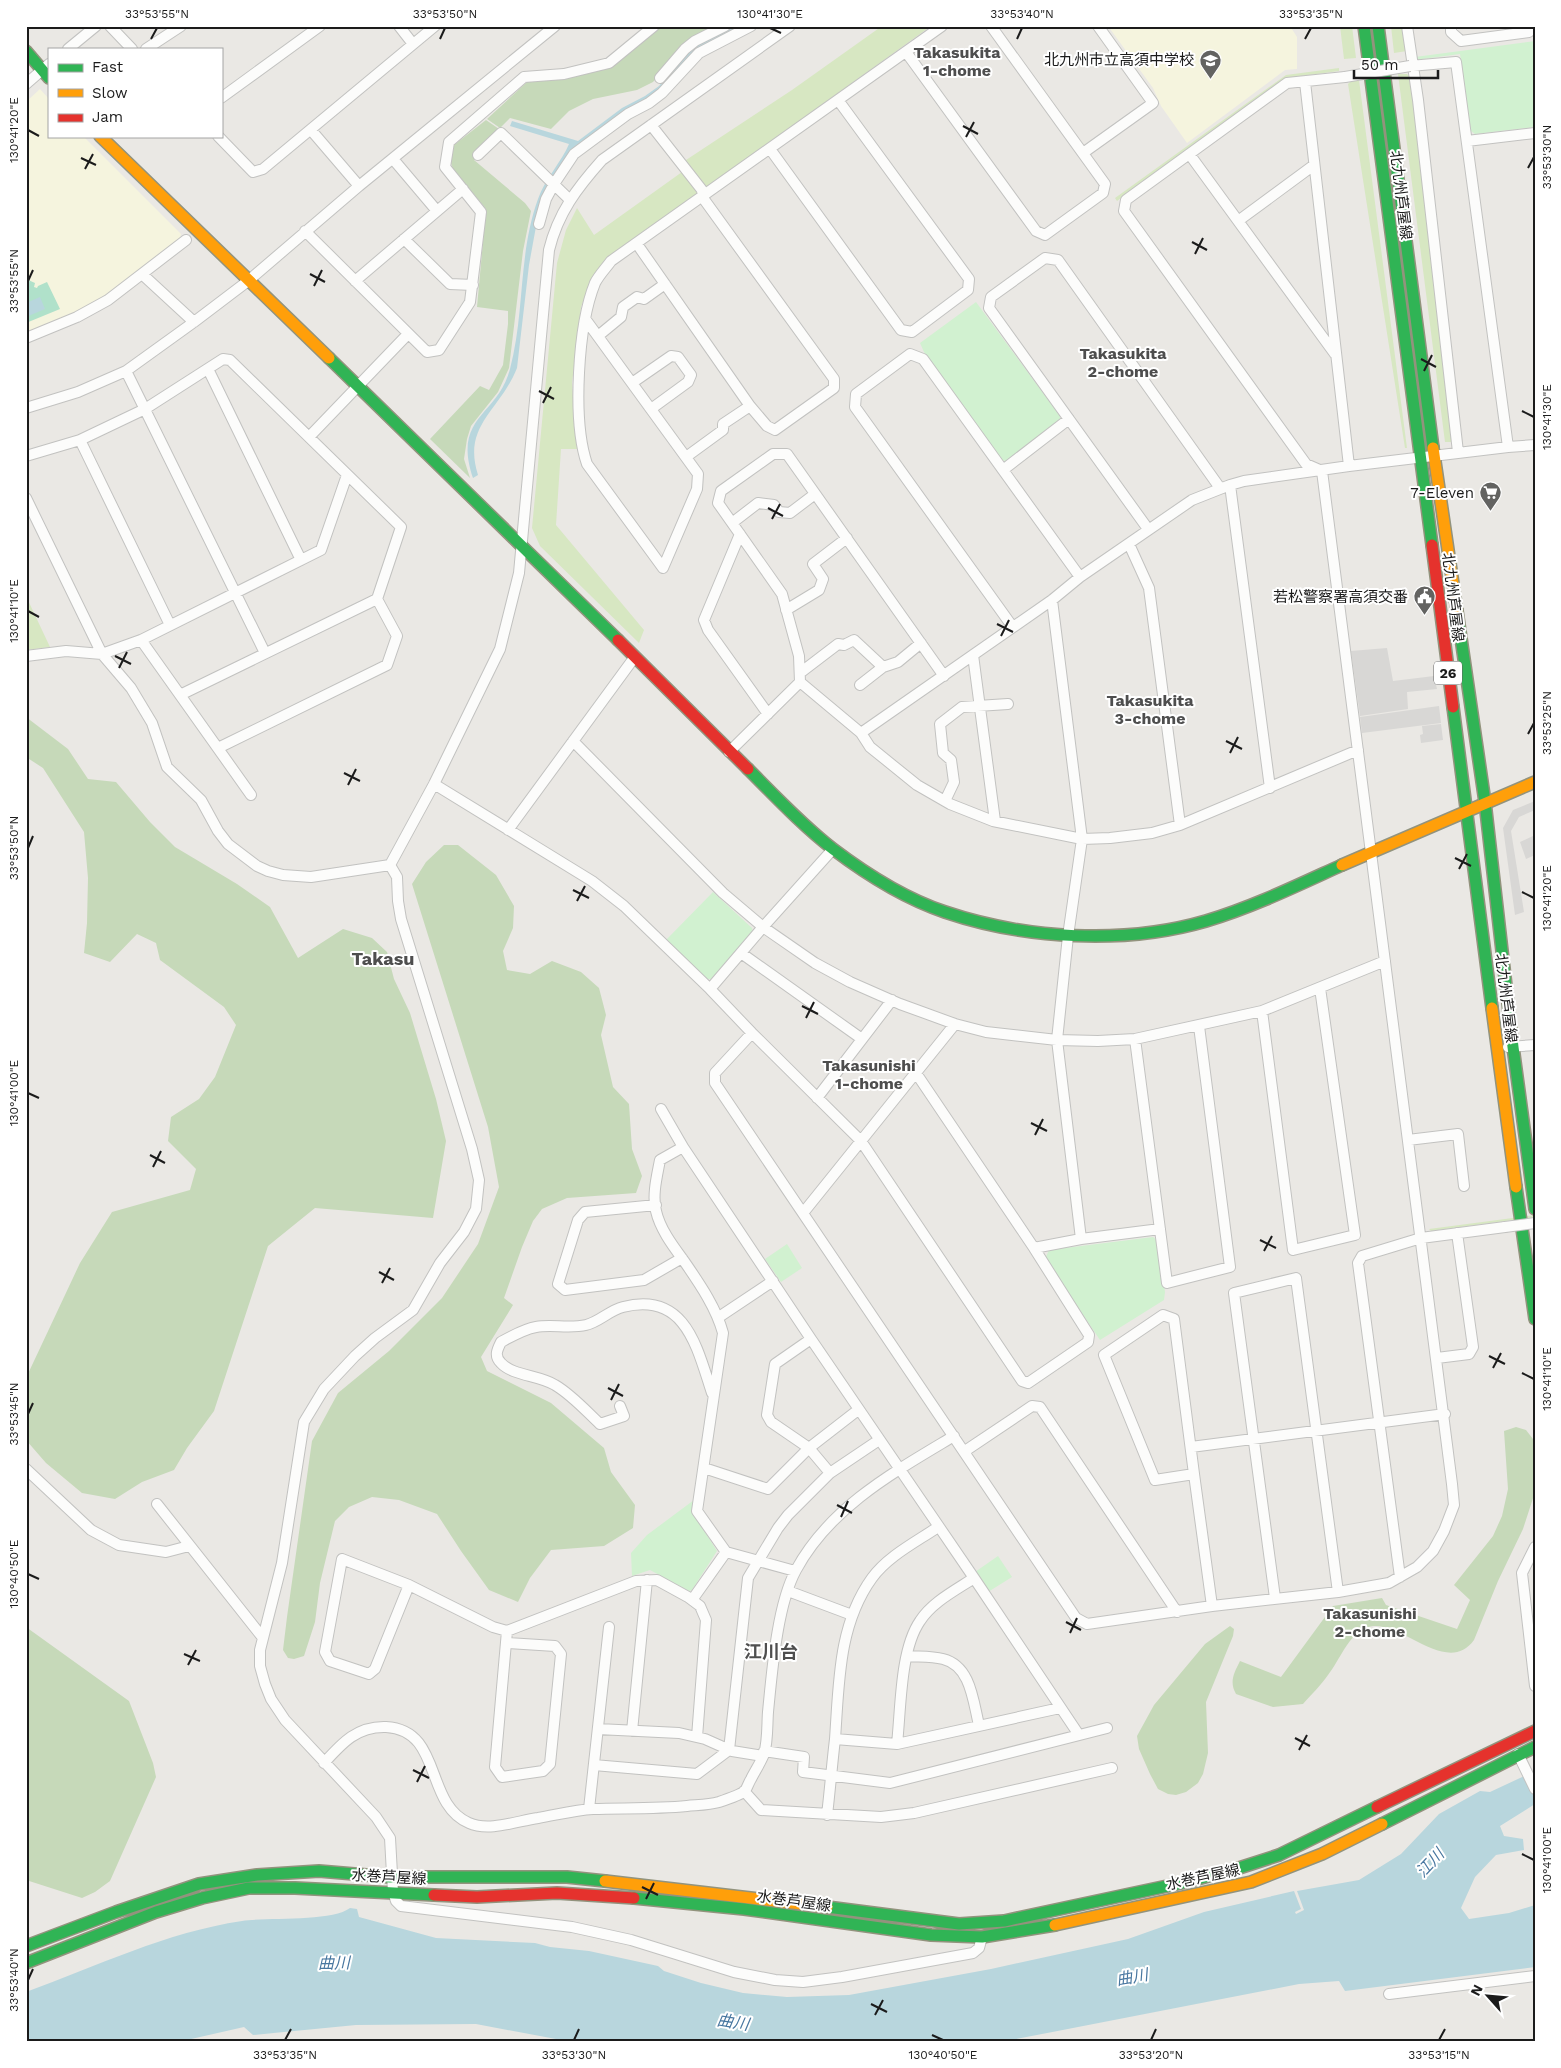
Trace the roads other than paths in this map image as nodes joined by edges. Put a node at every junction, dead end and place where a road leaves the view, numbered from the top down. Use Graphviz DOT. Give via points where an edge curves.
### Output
graph roads {
  1 [pos="96,26"];
  2 [pos="110,26"];
  3 [pos="181,26"];
  4 [pos="320,26"];
  5 [pos="399,26"];
  6 [pos="435,26"];
  7 [pos="554,26"];
  8 [pos="654,26"];
  9 [pos="725,26"];
  10 [pos="751,26"];
  11 [pos="790,26"];
  12 [pos="942,26"];
  13 [pos="990,26"];
  14 [pos="1098,26"];
  15 [pos="1364,26"];
  16 [pos="1378,26"];
  17 [pos="1407,26"];
  18 [pos="1450,26"];
  19 [pos="1533,26"];
  20 [pos="413,44"];
  21 [pos="69,48"];
  22 [pos="131,48"];
  23 [pos="148,48"];
  24 [pos="26,51"];
  25 [pos="906,52"];
  26 [pos="1411,66"];
  27 [pos="46,71"];
  28 [pos="660,78"];
  29 [pos="1305,82"];
  30 [pos="26,84"];
  31 [pos="222,97"];
  32 [pos="838,100"];
  33 [pos="651,125"];
  34 [pos="311,130"];
  35 [pos="1535,133"];
  36 [pos="102,138"];
  37 [pos="220,138"];
  38 [pos="1467,141"];
  39 [pos="770,149"];
  40 [pos="1083,153"];
  41 [pos="478,155"];
  42 [pos="1190,155"];
  43 [pos="393,158"];
  44 [pos="1314,165"];
  45 [pos="554,184"];
  46 [pos="359,186"];
  47 [pos="463,189"];
  48 [pos="703,198"];
  49 [pos="570,200"];
  50 [pos="436,211"];
  51 [pos="1238,221"];
  52 [pos="539,224"];
  53 [pos="305,231"];
  54 [pos="404,239"];
  55 [pos="186,240"];
  56 [pos="637,244"];
  57 [pos="143,274"];
  58 [pos="248,281"];
  59 [pos="355,281"];
  60 [pos="665,284"];
  61 [pos="473,286"];
  62 [pos="586,320"];
  63 [pos="194,322"];
  64 [pos="408,334"];
  65 [pos="598,336"];
  66 [pos="26,338"];
  67 [pos="1335,355"];
  68 [pos="208,369"];
  69 [pos="126,371"];
  70 [pos="632,383"];
  71 [pos="358,386"];
  72 [pos="750,406"];
  73 [pos="26,408"];
  74 [pos="145,409"];
  75 [pos="651,409"];
  76 [pos="1069,419"];
  77 [pos="309,438"];
  78 [pos="80,440"];
  79 [pos="1535,445"];
  80 [pos="1508,446"];
  81 [pos="1458,452"];
  82 [pos="26,456"];
  83 [pos="1434,456"];
  84 [pos="686,457"];
  85 [pos="1421,458"];
  86 [pos="1349,466"];
  87 [pos="1003,470"];
  88 [pos="1322,471"];
  89 [pos="347,475"];
  90 [pos="1225,487"];
  91 [pos="815,494"];
  92 [pos="26,498"];
  93 [pos="732,523"];
  94 [pos="1148,529"];
  95 [pos="740,534"];
  96 [pos="847,538"];
  97 [pos="520,543"];
  98 [pos="1130,544"];
  99 [pos="301,560"];
  100 [pos="1080,577"];
  101 [pos="235,592"];
  102 [pos="377,599"];
  103 [pos="1052,600"];
  104 [pos="786,610"];
  105 [pos="170,625"];
  106 [pos="1012,626"];
  107 [pos="141,640"];
  108 [pos="921,643"];
  109 [pos="265,653"];
  110 [pos="102,654"];
  111 [pos="973,655"];
  112 [pos="26,656"];
  113 [pos="634,658"];
  114 [pos="883,667"];
  115 [pos="944,676"];
  116 [pos="800,677"];
  117 [pos="860,685"];
  118 [pos="180,695"];
  119 [pos="1008,704"];
  120 [pos="980,706"];
  121 [pos="768,714"];
  122 [pos="862,733"];
  123 [pos="573,741"];
  124 [pos="218,748"];
  125 [pos="1358,750"];
  126 [pos="729,752"];
  127 [pos="1535,782"];
  128 [pos="434,784"];
  129 [pos="1270,788"];
  130 [pos="251,795"];
  131 [pos="945,801"];
  132 [pos="1485,802"];
  133 [pos="1466,810"];
  134 [pos="996,821"];
  135 [pos="1180,825"];
  136 [pos="508,830"];
  137 [pos="1082,839"];
  138 [pos="834,849"];
  139 [pos="1371,853"];
  140 [pos="390,865"];
  141 [pos="763,927"];
  142 [pos="1068,936"];
  143 [pos="741,953"];
  144 [pos="1385,961"];
  145 [pos="1320,988"];
  146 [pos="710,989"];
  147 [pos="892,1000"];
  148 [pos="1262,1011"];
  149 [pos="955,1024"];
  150 [pos="1199,1026"];
  151 [pos="752,1033"];
  152 [pos="862,1039"];
  153 [pos="1135,1039"];
  154 [pos="1057,1040"];
  155 [pos="1535,1045"];
  156 [pos="1513,1047"];
  157 [pos="1497,1048"];
  158 [pos="916,1073"];
  159 [pos="817,1098"];
  160 [pos="661,1109"];
  161 [pos="1408,1140"];
  162 [pos="861,1141"];
  163 [pos="683,1147"];
  164 [pos="1464,1186"];
  165 [pos="656,1206"];
  166 [pos="1535,1209"];
  167 [pos="803,1213"];
  168 [pos="1535,1223"];
  169 [pos="1160,1229"];
  170 [pos="1457,1233"];
  171 [pos="1422,1238"];
  172 [pos="1082,1239"];
  173 [pos="1034,1248"];
  174 [pos="682,1258"];
  175 [pos="773,1281"];
  176 [pos="719,1317"];
  177 [pos="1535,1319"];
  178 [pos="811,1339"];
  179 [pos="1437,1358"];
  180 [pos="713,1394"];
  181 [pos="620,1406"];
  182 [pos="858,1410"];
  183 [pos="1445,1414"];
  184 [pos="1380,1422"];
  185 [pos="1315,1431"];
  186 [pos="954,1436"];
  187 [pos="1253,1439"];
  188 [pos="878,1440"];
  189 [pos="809,1448"];
  190 [pos="1191,1448"];
  191 [pos="965,1451"];
  192 [pos="704,1468"];
  193 [pos="26,1469"];
  194 [pos="899,1469"];
  195 [pos="830,1473"];
  196 [pos="1194,1474"];
  197 [pos="157,1504"];
  198 [pos="938,1527"];
  199 [pos="189,1546"];
  200 [pos="1535,1547"];
  201 [pos="726,1552"];
  202 [pos="759,1561"];
  203 [pos="795,1571"];
  204 [pos="1400,1577"];
  205 [pos="974,1578"];
  206 [pos="647,1580"];
  207 [pos="409,1585"];
  208 [pos="788,1591"];
  209 [pos="1338,1592"];
  210 [pos="1275,1598"];
  211 [pos="692,1600"];
  212 [pos="1212,1606"];
  213 [pos="1177,1612"];
  214 [pos="852,1615"];
  215 [pos="609,1626"];
  216 [pos="1531,1626"];
  217 [pos="507,1631"];
  218 [pos="263,1638"];
  219 [pos="507,1643"];
  220 [pos="907,1656"];
  221 [pos="1535,1686"];
  222 [pos="1060,1708"];
  223 [pos="979,1725"];
  224 [pos="598,1728"];
  225 [pos="1107,1728"];
  226 [pos="632,1731"];
  227 [pos="1535,1731"];
  228 [pos="1079,1735"];
  229 [pos="697,1737"];
  230 [pos="834,1739"];
  231 [pos="897,1744"];
  232 [pos="1535,1747"];
  233 [pos="729,1750"];
  234 [pos="764,1754"];
  235 [pos="1521,1759"];
  236 [pos="324,1763"];
  237 [pos="594,1764"];
  238 [pos="1112,1768"];
  239 [pos="831,1776"];
  240 [pos="1535,1790"];
  241 [pos="744,1791"];
  242 [pos="590,1810"];
  243 [pos="827,1815"];
  244 [pos="392,1877"];
  245 [pos="393,1892"];
  246 [pos="982,1937"];
  247 [pos="26,1946"];
  248 [pos="26,1963"];
  249 [pos="1535,1976"];
  250 [pos="1389,1994"];
  1 -- 21 [label="street"];
  2 -- 22 [label="street"];
  3 -- 23 [label="street"];
  4 -- 31 [label="street"];
  5 -- 20 [label="street"];
  6 -- 20 [label="street"];
  7 -- 43 [label="street"];
  8 -- 47 [label="street" via="609,63 564,74 524,77 449,142 445,167"];
  9 -- 28 [label="street" via="685,49"];
  10 -- 45 [label="street" via="695,56 674,82 649,104 622,118 574,154"];
  11 -- 33 [label="street"];
  12 -- 25 [label="street"];
  13 -- 40 [label="street"];
  14 -- 40 [label="street" via="1153,103"];
  15 -- 85 [label="main road, 北九州芦屋線 / 26"];
  16 -- 83 [label="main road, 北九州芦屋線 / 26"];
  17 -- 26 [label="street"];
  18 -- 19 [label="street" via="1451,32 1461,41 1529,32"];
  20 -- 34 [label="street"];
  24 -- 27 [label="main road"];
  25 -- 32 [label="street"];
  25 -- 40 [label="street" via="1036,231 1045,235 1103,193 1105,184"];
  26 -- 29 [label="street, bridge"];
  26 -- 38 [label="street" via="1456,62"];
  26 -- 81 [label="street"];
  27 -- 30 [label="street"];
  29 -- 42 [label="street" via="1287,84"];
  29 -- 44 [label="street"];
  32 -- 39 [label="street"];
  32 -- 39 [label="street" via="969,279 968,290 912,332 902,330"];
  33 -- 48 [label="street" via="702,190"];
  33 -- 49 [label="street" via="602,160"];
  34 -- 37 [label="street" via="263,169 253,172"];
  34 -- 46 [label="street"];
  35 -- 38 [label="street"];
  36 -- 58 [label="main road"];
  38 -- 80 [label="street"];
  39 -- 48 [label="street"];
  41 -- 45 [label="street" via="501,133"];
  42 -- 51 [label="street"];
  42 -- 88 [label="street" via="1126,200 1124,211 1306,464"];
  43 -- 46 [label="street"];
  43 -- 50 [label="street"];
  44 -- 51 [label="street"];
  44 -- 67 [label="street"];
  45 -- 49 [label="street"];
  45 -- 52 [label="street"];
  46 -- 53 [label="street"];
  47 -- 50 [label="street"];
  47 -- 61 [label="street" via="481,212"];
  48 -- 56 [label="street"];
  48 -- 72 [label="street" via="834,379 834,388 775,430 767,426"];
  49 -- 97 [label="street" via="549,250"];
  50 -- 54 [label="street"];
  51 -- 67 [label="street"];
  53 -- 58 [label="street"];
  53 -- 59 [label="street"];
  54 -- 59 [label="street"];
  54 -- 61 [label="street" via="450,284"];
  55 -- 57 [label="street"];
  56 -- 60 [label="street"];
  56 -- 62 [label="street" via="611,261 596,280"];
  57 -- 63 [label="street"];
  57 -- 66 [label="street" via="108,300 77,317"];
  58 -- 63 [label="street"];
  58 -- 71 [label="main road"];
  59 -- 64 [label="street"];
  60 -- 65 [label="street" via="644,299 637,297 623,307 621,317"];
  60 -- 72 [label="street"];
  61 -- 64 [label="street" via="470,302 439,350 427,352"];
  62 -- 65 [label="street"];
  62 -- 84 [label="street" via="579,368 582,448 587,464 663,568 698,489 698,474"];
  63 -- 69 [label="street"];
  64 -- 71 [label="street"];
  65 -- 70 [label="street"];
  67 -- 86 [label="street"];
  68 -- 74 [label="street"];
  68 -- 77 [label="street" via="223,360 230,360"];
  68 -- 99 [label="street"];
  69 -- 73 [label="street" via="78,392"];
  69 -- 74 [label="street"];
  70 -- 75 [label="street"];
  70 -- 75 [label="street" via="671,356 678,357 691,375 688,382"];
  71 -- 77 [label="street"];
  71 -- 97 [label="main road"];
  72 -- 84 [label="street" via="723,424 723,430"];
  74 -- 78 [label="street"];
  74 -- 101 [label="street"];
  75 -- 84 [label="street"];
  76 -- 87 [label="street"];
  76 -- 90 [label="street" via="989,308 991,297 1045,258 1058,260"];
  76 -- 94 [label="street"];
  77 -- 89 [label="street"];
  78 -- 82 [label="street"];
  78 -- 105 [label="street"];
  79 -- 80 [label="street"];
  80 -- 81 [label="street"];
  81 -- 83 [label="street"];
  83 -- 85 [label="street"];
  83 -- 132 [label="main road, 北九州芦屋線 / 26"];
  85 -- 86 [label="street"];
  85 -- 133 [label="main road, 北九州芦屋線 / 26"];
  86 -- 88 [label="street"];
  87 -- 100 [label="street"];
  87 -- 106 [label="street" via="923,359 910,354 856,394 855,406"];
  88 -- 90 [label="street" via="1276,476"];
  88 -- 125 [label="street"];
  89 -- 99 [label="street" via="321,550"];
  89 -- 102 [label="street" via="401,527"];
  90 -- 94 [label="street" via="1192,500"];
  90 -- 129 [label="street"];
  91 -- 93 [label="street" via="790,513 779,512 774,505 758,503"];
  91 -- 93 [label="street" via="787,454 773,454 721,491 718,503"];
  91 -- 96 [label="street"];
  92 -- 110 [label="street"];
  93 -- 95 [label="street"];
  94 -- 98 [label="street"];
  95 -- 104 [label="street" via="782,594"];
  95 -- 121 [label="street" via="704,620"];
  96 -- 104 [label="street" via="813,564 823,579 820,590"];
  96 -- 108 [label="street"];
  97 -- 113 [label="main road"];
  97 -- 128 [label="street" via="519,573 500,649"];
  98 -- 100 [label="street"];
  98 -- 135 [label="street" via="1149,588"];
  99 -- 101 [label="street"];
  100 -- 103 [label="street"];
  101 -- 105 [label="street"];
  101 -- 109 [label="street"];
  102 -- 109 [label="street"];
  102 -- 124 [label="street" via="396,636 387,665"];
  103 -- 106 [label="street"];
  103 -- 137 [label="street"];
  104 -- 116 [label="street" via="799,656"];
  105 -- 107 [label="street"];
  106 -- 111 [label="street"];
  107 -- 110 [label="street"];
  107 -- 118 [label="street"];
  108 -- 114 [label="street" via="898,662"];
  108 -- 115 [label="street"];
  109 -- 118 [label="street"];
  110 -- 112 [label="street" via="66,651"];
  110 -- 140 [label="street" via="131,688 152,723 167,767 201,800 228,844 246,858 268,872 311,877"];
  111 -- 115 [label="street"];
  111 -- 120 [label="street"];
  113 -- 123 [label="street"];
  113 -- 126 [label="main road"];
  114 -- 116 [label="street" via="854,640 844,646 838,644"];
  114 -- 117 [label="street"];
  115 -- 122 [label="street"];
  116 -- 121 [label="street"];
  116 -- 122 [label="street"];
  118 -- 124 [label="street"];
  119 -- 120 [label="street"];
  120 -- 131 [label="street" via="962,708 940,724 943,753 951,760 954,782"];
  120 -- 134 [label="street"];
  121 -- 126 [label="street"];
  122 -- 131 [label="street" via="870,747 917,784"];
  123 -- 136 [label="street"];
  123 -- 141 [label="street" via="723,893"];
  124 -- 130 [label="street"];
  125 -- 129 [label="street"];
  125 -- 139 [label="street"];
  126 -- 138 [label="main road"];
  127 -- 132 [label="main road"];
  128 -- 136 [label="street"];
  128 -- 140 [label="street"];
  129 -- 135 [label="street"];
  131 -- 134 [label="street"];
  132 -- 133 [label="main road"];
  132 -- 156 [label="main road, 北九州芦屋線 / 26"];
  133 -- 139 [label="main road"];
  133 -- 157 [label="main road, 北九州芦屋線 / 26"];
  134 -- 137 [label="street"];
  135 -- 137 [label="street" via="1152,833"];
  136 -- 146 [label="street" via="592,881 624,906"];
  137 -- 142 [label="street"];
  138 -- 141 [label="street"];
  138 -- 142 [label="main road" via="876,878 944,912 992,925"];
  139 -- 142 [label="main road" via="1252,905 1205,921 1113,937"];
  139 -- 144 [label="street"];
  140 -- 218 [label="street" via="398,877 401,919 472,1149 479,1180 476,1209 413,1310 355,1356 324,1389 304,1422 282,1563"];
  141 -- 143 [label="street"];
  141 -- 147 [label="street" via="815,963"];
  142 -- 154 [label="street"];
  143 -- 146 [label="street"];
  143 -- 152 [label="street"];
  144 -- 145 [label="street"];
  144 -- 161 [label="street"];
  145 -- 148 [label="street"];
  145 -- 148 [label="street" via="1355,1235 1293,1250"];
  146 -- 151 [label="street"];
  147 -- 149 [label="street"];
  147 -- 152 [label="street"];
  148 -- 150 [label="street"];
  149 -- 154 [label="street" via="986,1032"];
  149 -- 158 [label="street"];
  150 -- 153 [label="street"];
  150 -- 169 [label="street" via="1230,1267 1167,1282"];
  151 -- 159 [label="street"];
  151 -- 167 [label="street" via="715,1073 715,1082"];
  152 -- 159 [label="street"];
  153 -- 154 [label="street"];
  153 -- 169 [label="street"];
  154 -- 172 [label="street"];
  155 -- 156 [label="street"];
  156 -- 157 [label="street"];
  156 -- 166 [label="main road, 北九州芦屋線 / 26"];
  157 -- 177 [label="main road, 北九州芦屋線 / 26"];
  158 -- 162 [label="street"];
  158 -- 173 [label="street"];
  159 -- 162 [label="street"];
  160 -- 163 [label="street"];
  161 -- 164 [label="street" via="1458,1134"];
  161 -- 171 [label="street"];
  162 -- 167 [label="street"];
  162 -- 173 [label="street" via="1022,1381 1028,1383 1088,1342 1089,1335"];
  163 -- 165 [label="street" via="660,1160"];
  163 -- 175 [label="street"];
  165 -- 174 [label="street" via="667,1237"];
  165 -- 174 [label="street" via="585,1212 578,1220 558,1284 565,1290 644,1280"];
  167 -- 186 [label="street"];
  168 -- 170 [label="street, bridge"];
  169 -- 172 [label="street"];
  170 -- 171 [label="street"];
  170 -- 179 [label="street" via="1472,1348 1469,1354"];
  171 -- 179 [label="street"];
  171 -- 184 [label="street" via="1362,1256 1358,1263"];
  172 -- 173 [label="street"];
  174 -- 176 [label="street"];
  175 -- 176 [label="street"];
  175 -- 178 [label="street"];
  176 -- 180 [label="street" via="723,1332"];
  178 -- 182 [label="street"];
  178 -- 189 [label="street" via="775,1364 767,1415 771,1422"];
  179 -- 183 [label="street"];
  180 -- 181 [label="street" via="692,1334 672,1312 659,1307 624,1307 587,1325 536,1327 501,1342 496,1351 502,1365 555,1385 600,1424 624,1416"];
  180 -- 192 [label="street"];
  182 -- 188 [label="street"];
  182 -- 189 [label="street"];
  183 -- 184 [label="street"];
  183 -- 204 [label="street" via="1454,1504 1433,1551"];
  184 -- 185 [label="street"];
  184 -- 204 [label="street"];
  185 -- 187 [label="street"];
  185 -- 187 [label="street" via="1296,1278 1234,1293"];
  185 -- 209 [label="street"];
  186 -- 191 [label="street"];
  186 -- 194 [label="street"];
  187 -- 190 [label="street"];
  187 -- 210 [label="street"];
  188 -- 194 [label="street"];
  188 -- 195 [label="street"];
  189 -- 192 [label="street" via="768,1488"];
  189 -- 195 [label="street"];
  190 -- 196 [label="street"];
  190 -- 196 [label="street" via="1174,1319 1163,1315 1104,1355 1155,1480"];
  191 -- 213 [label="street" via="1076,1618 1087,1624"];
  191 -- 213 [label="street" via="1032,1406 1040,1407"];
  192 -- 201 [label="street" via="697,1511"];
  193 -- 199 [label="street" via="91,1530 119,1545 166,1552"];
  194 -- 198 [label="street"];
  194 -- 203 [label="street" via="861,1495 828,1525"];
  195 -- 202 [label="street" via="788,1515"];
  196 -- 212 [label="street"];
  197 -- 199 [label="street"];
  198 -- 205 [label="street"];
  198 -- 214 [label="street" via="889,1561 873,1577"];
  199 -- 218 [label="street"];
  200 -- 216 [label="street" via="1522,1573"];
  201 -- 202 [label="street"];
  201 -- 211 [label="street"];
  202 -- 203 [label="street"];
  202 -- 233 [label="street" via="748,1578"];
  203 -- 208 [label="street"];
  204 -- 209 [label="street" via="1389,1583"];
  205 -- 220 [label="street" via="936,1604 921,1619 910,1639"];
  205 -- 222 [label="street"];
  206 -- 211 [label="street" via="657,1580"];
  206 -- 217 [label="street" via="623,1585"];
  206 -- 226 [label="street"];
  207 -- 207 [label="street" via="342,1559 325,1652 330,1661 369,1674 376,1669"];
  207 -- 217 [label="street"];
  208 -- 214 [label="street"];
  208 -- 234 [label="street" via="773,1666"];
  209 -- 210 [label="street"];
  210 -- 212 [label="street"];
  211 -- 229 [label="street" via="700,1606 706,1620"];
  212 -- 213 [label="street"];
  214 -- 230 [label="street" via="845,1633"];
  215 -- 224 [label="street"];
  216 -- 221 [label="street"];
  217 -- 219 [label="street"];
  218 -- 236 [label="street" via="260,1666 271,1699 285,1720"];
  219 -- 219 [label="street" via="555,1646 561,1654 550,1764 543,1771 502,1777 495,1767"];
  220 -- 223 [label="street" via="944,1659 961,1669 968,1681"];
  220 -- 231 [label="street"];
  222 -- 223 [label="street"];
  222 -- 228 [label="street"];
  223 -- 231 [label="street"];
  224 -- 226 [label="street"];
  224 -- 237 [label="street"];
  225 -- 228 [label="street"];
  226 -- 229 [label="street"];
  227 -- 244 [label="main road, 水巻芦屋線" via="1278,1855 1186,1882 1004,1921 959,1924 567,1877"];
  228 -- 239 [label="street" via="890,1783"];
  229 -- 233 [label="street"];
  230 -- 231 [label="street"];
  230 -- 239 [label="street"];
  232 -- 235 [label="main road, 水巻芦屋線"];
  233 -- 234 [label="street"];
  233 -- 237 [label="street" via="697,1774"];
  234 -- 239 [label="street" via="804,1757 803,1772"];
  234 -- 241 [label="street"];
  235 -- 240 [label="street"];
  235 -- 246 [label="main road, 水巻芦屋線" via="1322,1854 1251,1882 1026,1931"];
  236 -- 242 [label="street" via="357,1732 378,1727 393,1728 406,1731 420,1744 447,1805 454,1814 469,1823 487,1827"];
  236 -- 244 [label="street" via="376,1818 390,1838"];
  237 -- 242 [label="street"];
  238 -- 243 [label="street" via="914,1813 881,1818"];
  239 -- 243 [label="street"];
  241 -- 242 [label="street" via="710,1804"];
  241 -- 243 [label="street" via="761,1810"];
  244 -- 245 [label="street"];
  244 -- 247 [label="main road, 水巻芦屋線" via="319,1871 257,1875 199,1884"];
  245 -- 246 [label="main road, 水巻芦屋線" via="477,1897 557,1893 658,1900 931,1935"];
  245 -- 246 [label="street" via="401,1906 572,1927 774,1980 803,1982 956,1957 973,1953 979,1948"];
  245 -- 248 [label="main road, 水巻芦屋線" via="249,1888 156,1912"];
  249 -- 250 [label="street"];
}
